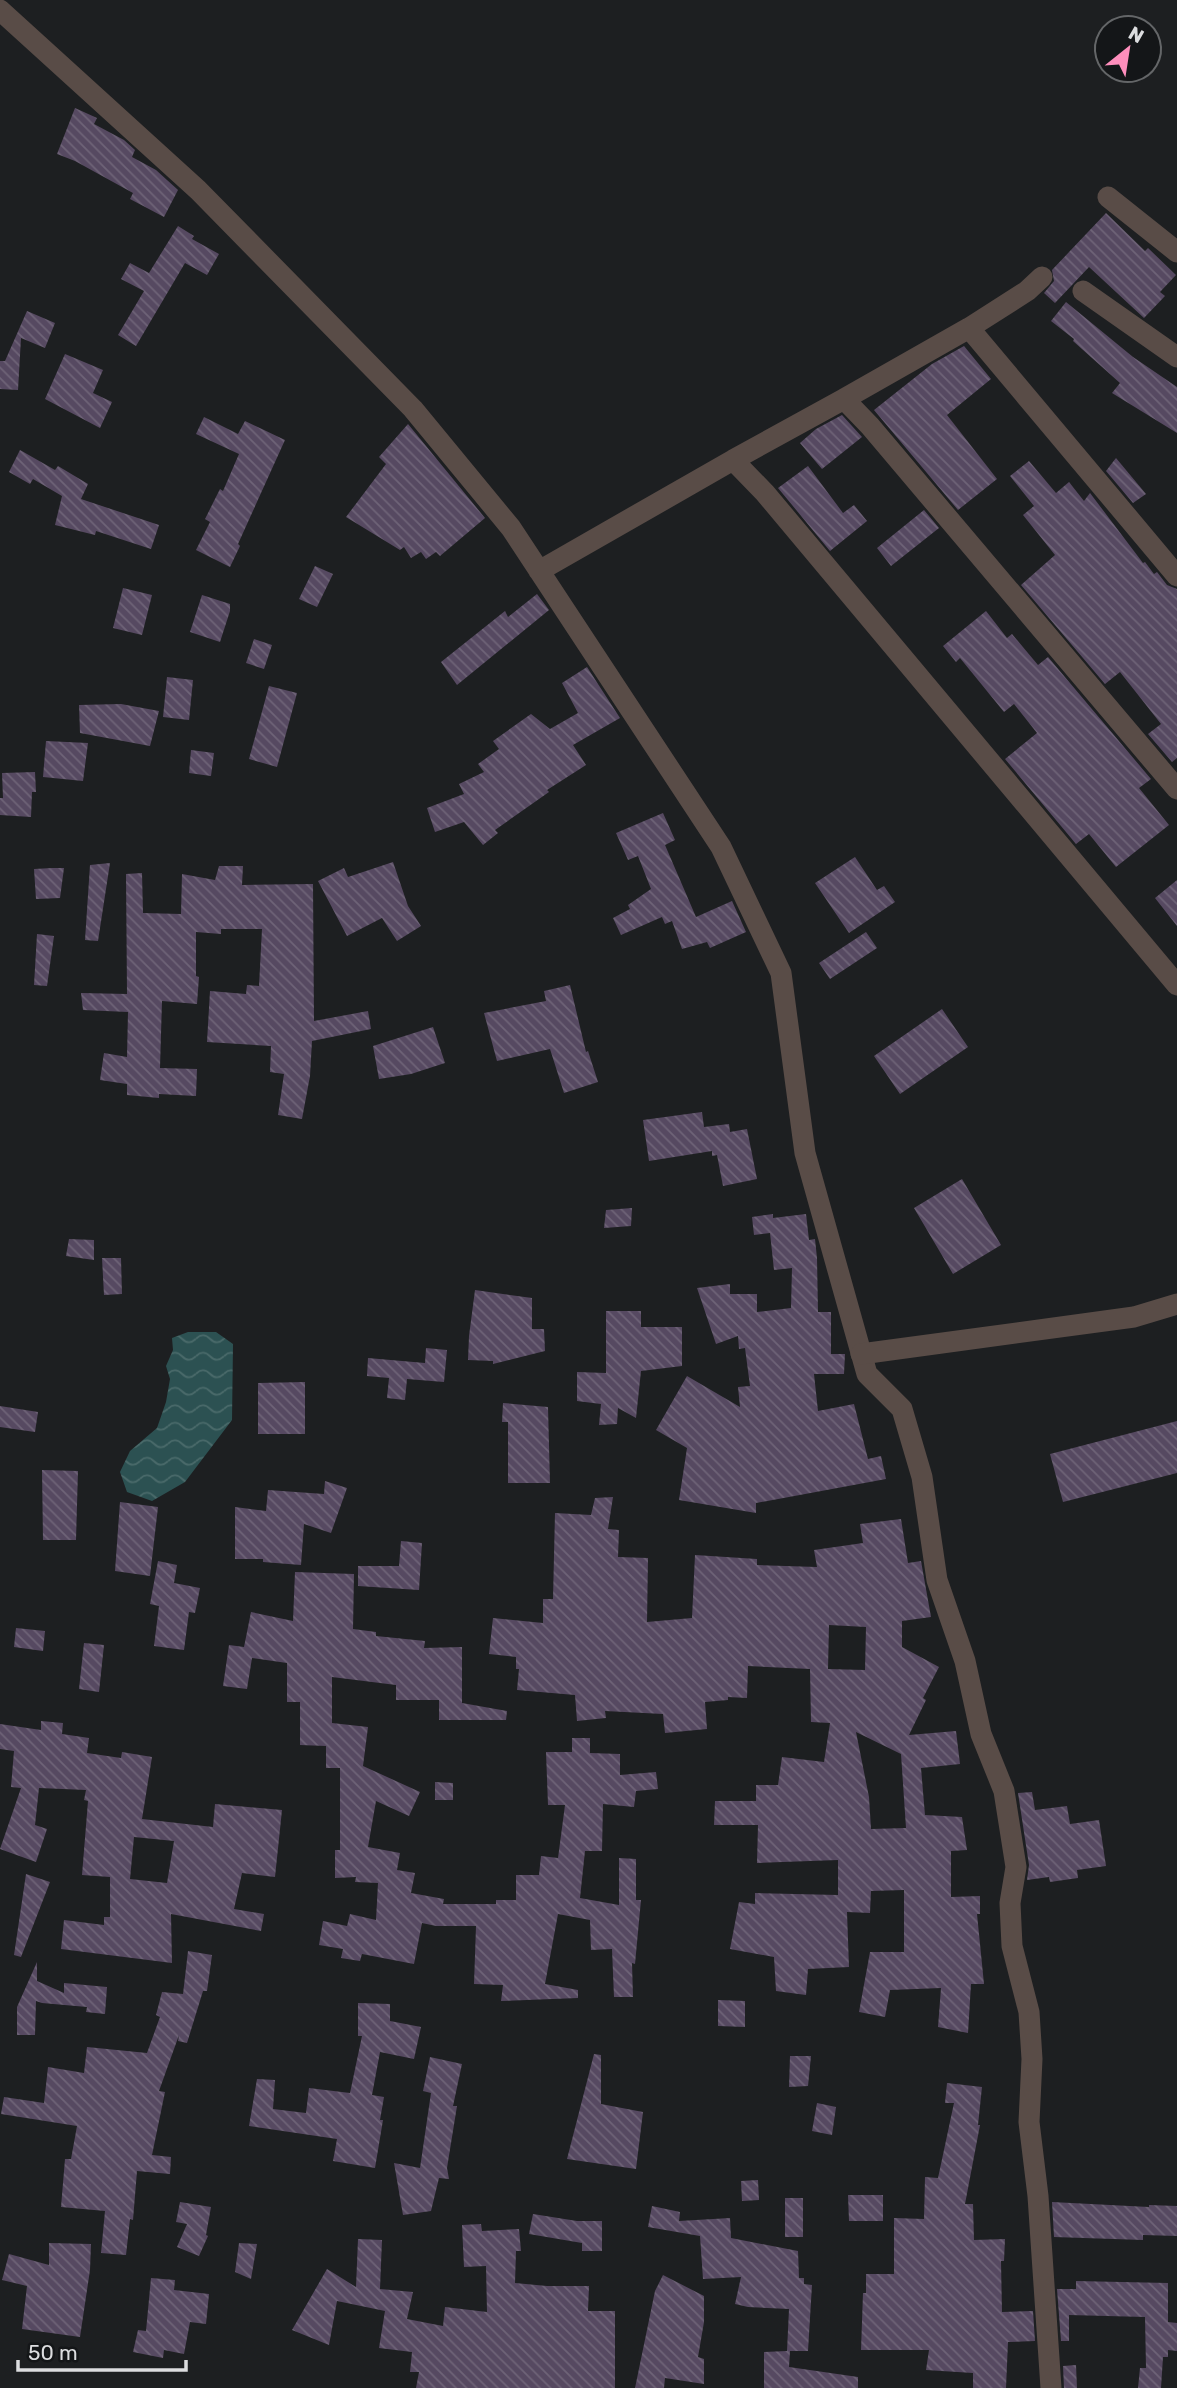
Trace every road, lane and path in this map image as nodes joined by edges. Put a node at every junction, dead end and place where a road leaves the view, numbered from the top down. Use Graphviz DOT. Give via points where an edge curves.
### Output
graph roads {
  1 [pos="0,10"];
  2 [pos="1108,197"];
  3 [pos="1177,252"];
  4 [pos="1042,277"];
  5 [pos="1083,291"];
  6 [pos="970,328"];
  7 [pos="1177,357"];
  8 [pos="844,399"];
  9 [pos="733,460"];
  10 [pos="539,571"];
  11 [pos="1177,576"];
  12 [pos="1177,789"];
  13 [pos="1177,985"];
  14 [pos="1177,1304"];
  15 [pos="861,1354"];
  16 [pos="1051,2388"];
  1 -- 10 [label="street" via="198,190 413,409 511,528"];
  2 -- 3 [label="street"];
  4 -- 6 [label="street"];
  5 -- 7 [label="street"];
  6 -- 8 [label="street"];
  6 -- 11 [label="street"];
  8 -- 9 [label="street"];
  8 -- 12 [label="street"];
  9 -- 10 [label="street"];
  9 -- 13 [label="street"];
  10 -- 15 [label="street" via="722,848 781,974 805,1153"];
  14 -- 15 [label="street" via="1134,1317"];
  15 -- 16 [label="street" via="867,1374 902,1409 922,1477 937,1580 965,1661 981,1734 1004,1791 1016,1867 1010,1903 1012,1946 1029,2012 1029,2122"];
}
